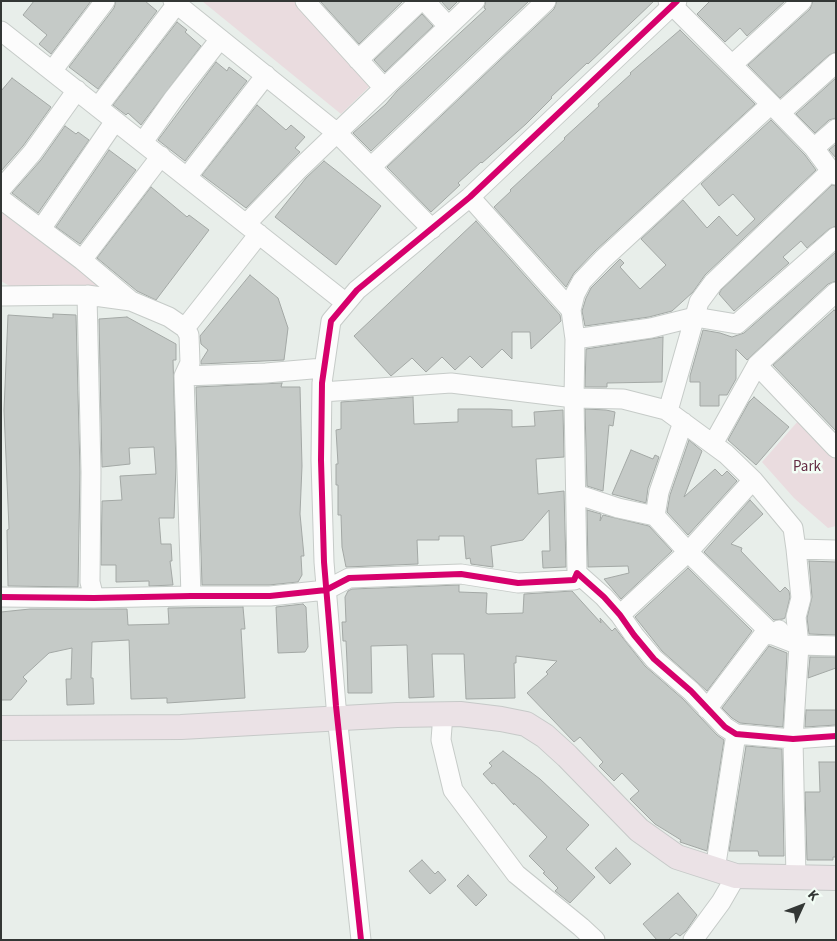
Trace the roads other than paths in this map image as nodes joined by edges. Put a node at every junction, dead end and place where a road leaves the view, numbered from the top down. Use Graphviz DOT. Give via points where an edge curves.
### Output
graph roads {
  1 [pos="105,1"];
  2 [pos="305,1"];
  3 [pos="420,1"];
  4 [pos="426,1"];
  5 [pos="475,1"];
  6 [pos="546,1"];
  7 [pos="802,1"];
  8 [pos="177,2"];
  9 [pos="673,3"];
  10 [pos="448,26"];
  11 [pos="1,31"];
  12 [pos="220,38"];
  13 [pos="358,60"];
  14 [pos="836,64"];
  15 [pos="732,65"];
  16 [pos="52,71"];
  17 [pos="266,75"];
  18 [pos="384,88"];
  19 [pos="77,90"];
  20 [pos="98,107"];
  21 [pos="775,109"];
  22 [pos="115,121"];
  23 [pos="836,129"];
  24 [pos="337,133"];
  25 [pos="143,142"];
  26 [pos="814,148"];
  27 [pos="161,156"];
  28 [pos="371,167"];
  29 [pos="833,173"];
  30 [pos="187,177"];
  31 [pos="1,189"];
  32 [pos="470,197"];
  33 [pos="1,199"];
  34 [pos="41,229"];
  35 [pos="253,229"];
  36 [pos="432,229"];
  37 [pos="836,236"];
  38 [pos="82,260"];
  39 [pos="87,295"];
  40 [pos="1,296"];
  41 [pos="834,298"];
  42 [pos="131,301"];
  43 [pos="346,303"];
  44 [pos="571,310"];
  45 [pos="695,317"];
  46 [pos="185,328"];
  47 [pos="575,339"];
  48 [pos="757,366"];
  49 [pos="323,368"];
  50 [pos="184,376"];
  51 [pos="322,392"];
  52 [pos="574,398"];
  53 [pos="676,417"];
  54 [pos="713,444"];
  55 [pos="836,448"];
  56 [pos="753,480"];
  57 [pos="576,494"];
  58 [pos="655,516"];
  59 [pos="796,549"];
  60 [pos="836,550"];
  61 [pos="688,552"];
  62 [pos="577,573"];
  63 [pos="326,590"];
  64 [pos="191,596"];
  65 [pos="1,597"];
  66 [pos="94,598"];
  67 [pos="620,614"];
  68 [pos="796,618"];
  69 [pos="773,635"];
  70 [pos="799,645"];
  71 [pos="836,646"];
  72 [pos="707,709"];
  73 [pos="337,712"];
  74 [pos="443,714"];
  75 [pos="1,715"];
  76 [pos="1,728"];
  77 [pos="736,734"];
  78 [pos="836,736"];
  79 [pos="793,739"];
  80 [pos="836,867"];
  81 [pos="722,869"];
  82 [pos="796,872"];
  83 [pos="836,878"];
  84 [pos="361,940"];
  85 [pos="595,940"];
  86 [pos="692,940"];
  1 -- 16 [label="street"];
  2 -- 13 [label="street"];
  3 -- 13 [label="street"];
  4 -- 10 [label="street"];
  5 -- 10 [label="street"];
  6 -- 28 [label="street"];
  7 -- 15 [label="street"];
  8 -- 12 [label="street"];
  8 -- 20 [label="street"];
  9 -- 15 [label="street"];
  9 -- 32 [label="street"];
  10 -- 18 [label="street"];
  11 -- 16 [label="street"];
  12 -- 17 [label="street"];
  12 -- 25 [label="street"];
  13 -- 18 [label="street"];
  14 -- 21 [label="street"];
  15 -- 21 [label="street"];
  16 -- 19 [label="street"];
  17 -- 24 [label="street"];
  17 -- 30 [label="street"];
  18 -- 24 [label="street"];
  19 -- 20 [label="street"];
  19 -- 31 [label="street" via="32,153"];
  20 -- 22 [label="street"];
  21 -- 26 [label="street"];
  21 -- 44 [label="street" via="603,259 582,281"];
  22 -- 25 [label="street"];
  22 -- 34 [label="street"];
  23 -- 26 [label="street"];
  24 -- 28 [label="street"];
  24 -- 35 [label="street" via="298,170"];
  25 -- 27 [label="street"];
  26 -- 29 [label="street"];
  27 -- 30 [label="street"];
  27 -- 38 [label="street"];
  28 -- 36 [label="street"];
  29 -- 45 [label="street" via="713,283 699,302"];
  30 -- 35 [label="street"];
  32 -- 36 [label="street"];
  32 -- 44 [label="street"];
  33 -- 34 [label="street"];
  34 -- 38 [label="street"];
  35 -- 43 [label="street"];
  35 -- 46 [label="street"];
  36 -- 43 [label="street" via="357,290"];
  37 -- 45 [label="street" via="737,324"];
  38 -- 42 [label="street"];
  39 -- 40 [label="street"];
  39 -- 42 [label="street"];
  39 -- 66 [label="street" via="90,582"];
  41 -- 48 [label="street"];
  42 -- 46 [label="street" via="169,317"];
  43 -- 49 [label="street" via="331,321"];
  44 -- 47 [label="street"];
  45 -- 47 [label="street" via="651,328"];
  45 -- 53 [label="street"];
  46 -- 50 [label="street" via="189,335 190,363"];
  47 -- 52 [label="street"];
  48 -- 54 [label="street"];
  48 -- 55 [label="street"];
  49 -- 50 [label="street"];
  49 -- 51 [label="street"];
  50 -- 64 [label="street"];
  51 -- 52 [label="street" via="451,383"];
  51 -- 63 [label="street"];
  52 -- 53 [label="street" via="623,399"];
  52 -- 57 [label="street"];
  53 -- 54 [label="street"];
  53 -- 58 [label="street"];
  54 -- 56 [label="street"];
  56 -- 59 [label="street" via="793,528"];
  56 -- 61 [label="street"];
  57 -- 58 [label="street"];
  57 -- 62 [label="street"];
  58 -- 61 [label="street"];
  59 -- 60 [label="street"];
  59 -- 68 [label="street" via="801,598"];
  61 -- 67 [label="street"];
  61 -- 69 [label="street"];
  62 -- 63 [label="street" via="574,580 518,583 461,574 349,578"];
  62 -- 67 [label="street"];
  63 -- 64 [label="street" via="270,596"];
  63 -- 73 [label="street"];
  64 -- 66 [label="street"];
  65 -- 66 [label="street"];
  67 -- 72 [label="street" via="654,658"];
  68 -- 69 [label="street"];
  68 -- 70 [label="street"];
  69 -- 70 [label="street"];
  69 -- 72 [label="street" via="764,634"];
  70 -- 71 [label="street"];
  70 -- 79 [label="street"];
  72 -- 77 [label="street"];
  73 -- 74 [label="main road"];
  73 -- 75 [label="main road"];
  73 -- 76 [label="main road" via="181,727"];
  73 -- 81 [label="main road" via="462,704 492,706 534,715 592,764 646,821"];
  73 -- 84 [label="street"];
  74 -- 81 [label="main road" via="501,718 526,724 567,756 639,830 677,857"];
  74 -- 85 [label="street" via="441,740 453,790 516,874"];
  77 -- 79 [label="street"];
  77 -- 81 [label="street"];
  78 -- 79 [label="street"];
  79 -- 82 [label="street"];
  80 -- 82 [label="main road"];
  81 -- 82 [label="main road"];
  81 -- 86 [label="street" via="721,902"];
  82 -- 83 [label="main road"];
}
